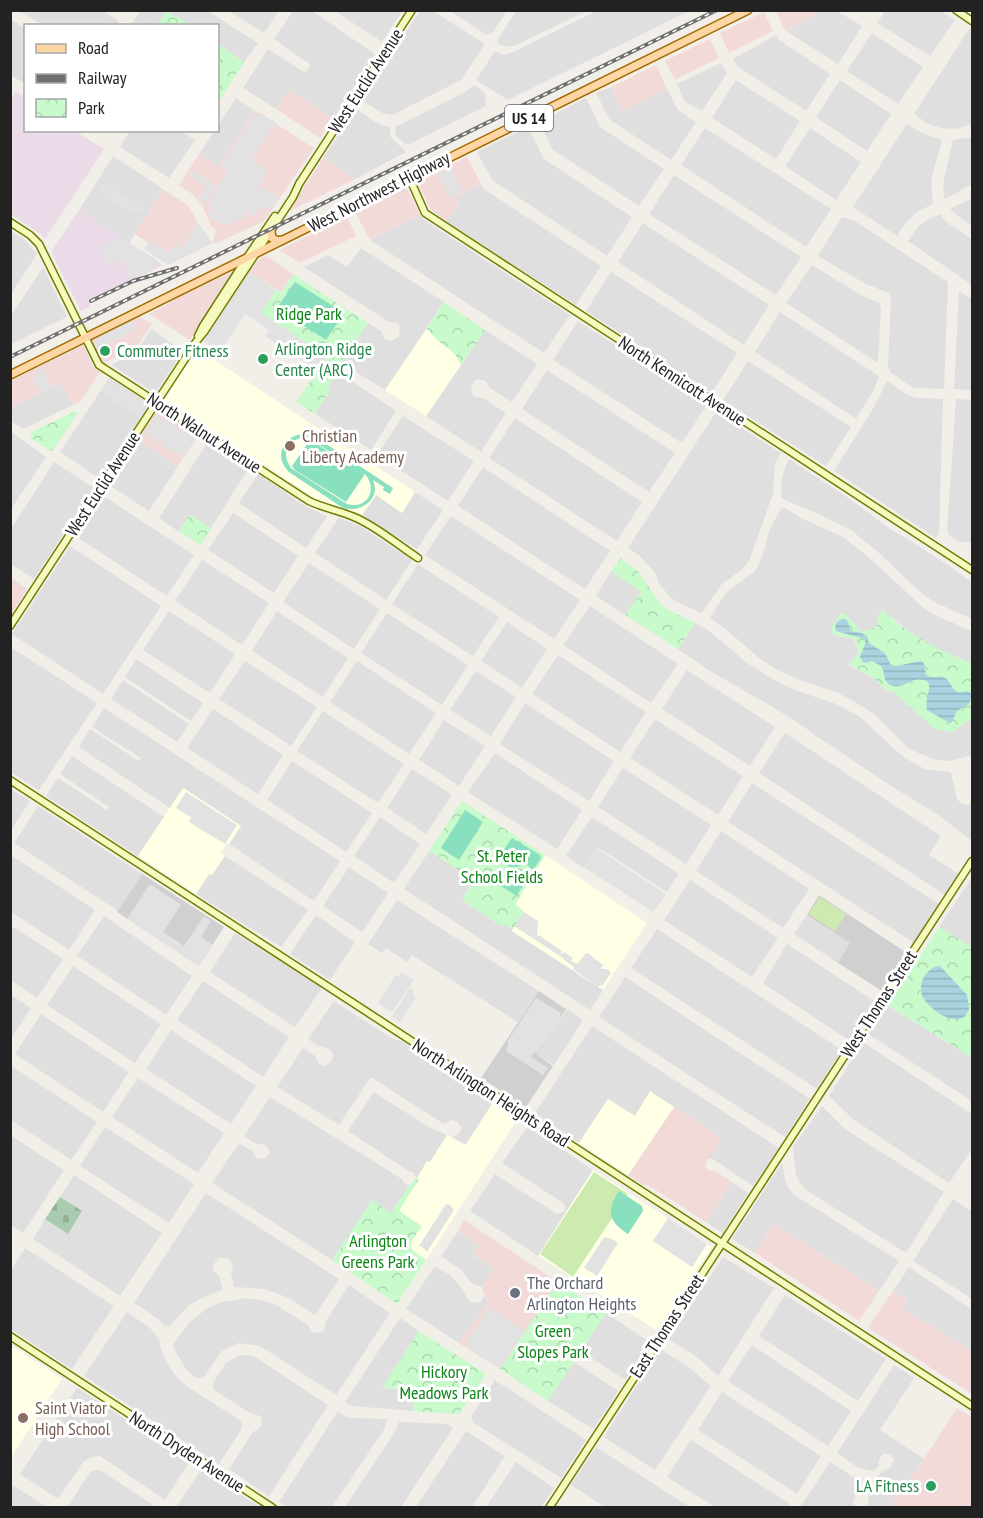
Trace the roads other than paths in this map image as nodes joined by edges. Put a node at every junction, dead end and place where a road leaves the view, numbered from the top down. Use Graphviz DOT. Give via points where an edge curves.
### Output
graph roads {
  1 [pos="412,10"];
  2 [pos="748,10"];
  3 [pos="957,10"];
  4 [pos="972,21"];
  5 [pos="409,177"];
  6 [pos="300,182"];
  7 [pos="10,222"];
  8 [pos="271,231"];
  9 [pos="284,240"];
  10 [pos="256,254"];
  11 [pos="246,259"];
  12 [pos="85,338"];
  13 [pos="196,342"];
  14 [pos="10,375"];
  15 [pos="157,402"];
  16 [pos="418,558"];
  17 [pos="972,570"];
  18 [pos="10,626"];
  19 [pos="10,780"];
  20 [pos="972,861"];
  21 [pos="786,1146"];
  22 [pos="722,1242"];
  23 [pos="10,1336"];
  24 [pos="972,1406"];
  25 [pos="273,1508"];
  26 [pos="549,1508"];
  1 -- 6 [label="street, West Euclid Avenue"];
  2 -- 5 [label="main road, West Northwest Highway / US 14"];
  3 -- 4 [label="street"];
  5 -- 9 [label="main road, West Northwest Highway / US 14"];
  5 -- 17 [label="street, North Kennicott Avenue" via="425,213"];
  6 -- 8 [label="street, West Euclid Avenue"];
  6 -- 11 [label="street, West Euclid Avenue"];
  7 -- 12 [label="street, North Walnut Avenue" via="34,239 44,253"];
  8 -- 9 [label="main road" via="272,238"];
  8 -- 10 [label="street, West Euclid Avenue"];
  9 -- 10 [label="main road, West Northwest Highway / US 14"];
  10 -- 11 [label="main road, West Northwest Highway / US 14"];
  10 -- 13 [label="street, West Euclid Avenue"];
  11 -- 12 [label="main road, West Northwest Highway / US 14"];
  11 -- 13 [label="street, West Euclid Avenue"];
  12 -- 14 [label="main road, West Northwest Highway / US 14"];
  12 -- 15 [label="street, North Walnut Avenue" via="99,365"];
  13 -- 15 [label="street, West Euclid Avenue"];
  15 -- 16 [label="street, North Walnut Avenue" via="309,501 363,521"];
  15 -- 18 [label="street, West Euclid Avenue"];
  19 -- 22 [label="street, North Arlington Heights Road"];
  20 -- 21 [label="street, West Thomas Street"];
  21 -- 22 [label="street, East Thomas Street"];
  22 -- 24 [label="street, North Arlington Heights Road"];
  22 -- 26 [label="street, East Thomas Street"];
  23 -- 25 [label="street, North Dryden Avenue"];
}
